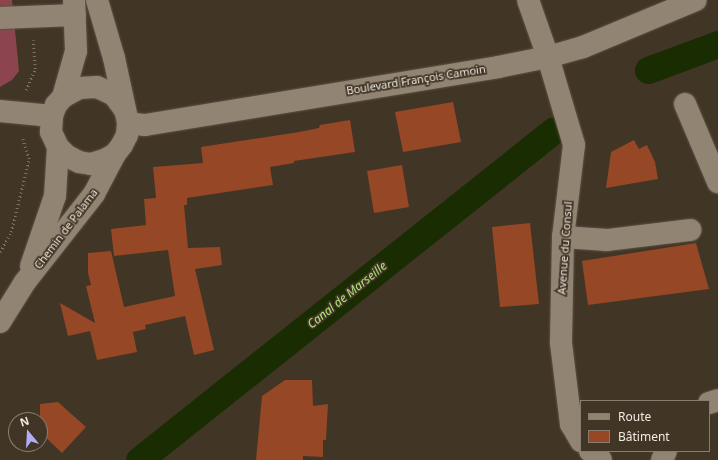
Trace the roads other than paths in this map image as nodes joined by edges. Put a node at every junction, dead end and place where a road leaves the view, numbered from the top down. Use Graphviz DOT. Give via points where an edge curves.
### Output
graph roads {
  1 [pos="97,0"];
  2 [pos="528,0"];
  3 [pos="696,0"];
  4 [pos="75,7"];
  5 [pos="0,18"];
  6 [pos="548,57"];
  7 [pos="63,97"];
  8 [pos="685,104"];
  9 [pos="0,111"];
  10 [pos="52,116"];
  11 [pos="126,117"];
  12 [pos="58,147"];
  13 [pos="115,154"];
  14 [pos="718,182"];
  15 [pos="690,230"];
  16 [pos="563,237"];
  17 [pos="25,282"];
  18 [pos="0,322"];
  19 [pos="580,439"];
  20 [pos="591,452"];
  21 [pos="601,460"];
  1 -- 11 [label="street" via="114,58"];
  2 -- 6 [label="street, Avenue du Consul"];
  3 -- 6 [label="street, Boulevard François Camoin" via="583,47"];
  4 -- 5 [label="street"];
  4 -- 7 [label="street" via="76,51"];
  6 -- 11 [label="street, Boulevard François Camoin" via="145,125"];
  6 -- 16 [label="street, Avenue du Consul" via="574,145"];
  7 -- 10 [label="street" via="56,105"];
  7 -- 11 [label="street" via="79,88 97,87 114,95"];
  8 -- 14 [label="street"];
  9 -- 10 [label="street"];
  10 -- 12 [label="street" via="51,132"];
  11 -- 13 [label="street" via="127,135"];
  12 -- 13 [label="street" via="67,156 91,164"];
  12 -- 17 [label="street, Chemin de Palama" via="55,196"];
  13 -- 17 [label="street, Chemin de Palama" via="94,194"];
  15 -- 16 [label="street" via="607,240"];
  16 -- 19 [label="street, Avenue du Consul" via="561,342 571,424"];
  17 -- 18 [label="street, Chemin de Palama"];
  20 -- 21 [label="street"];
}
